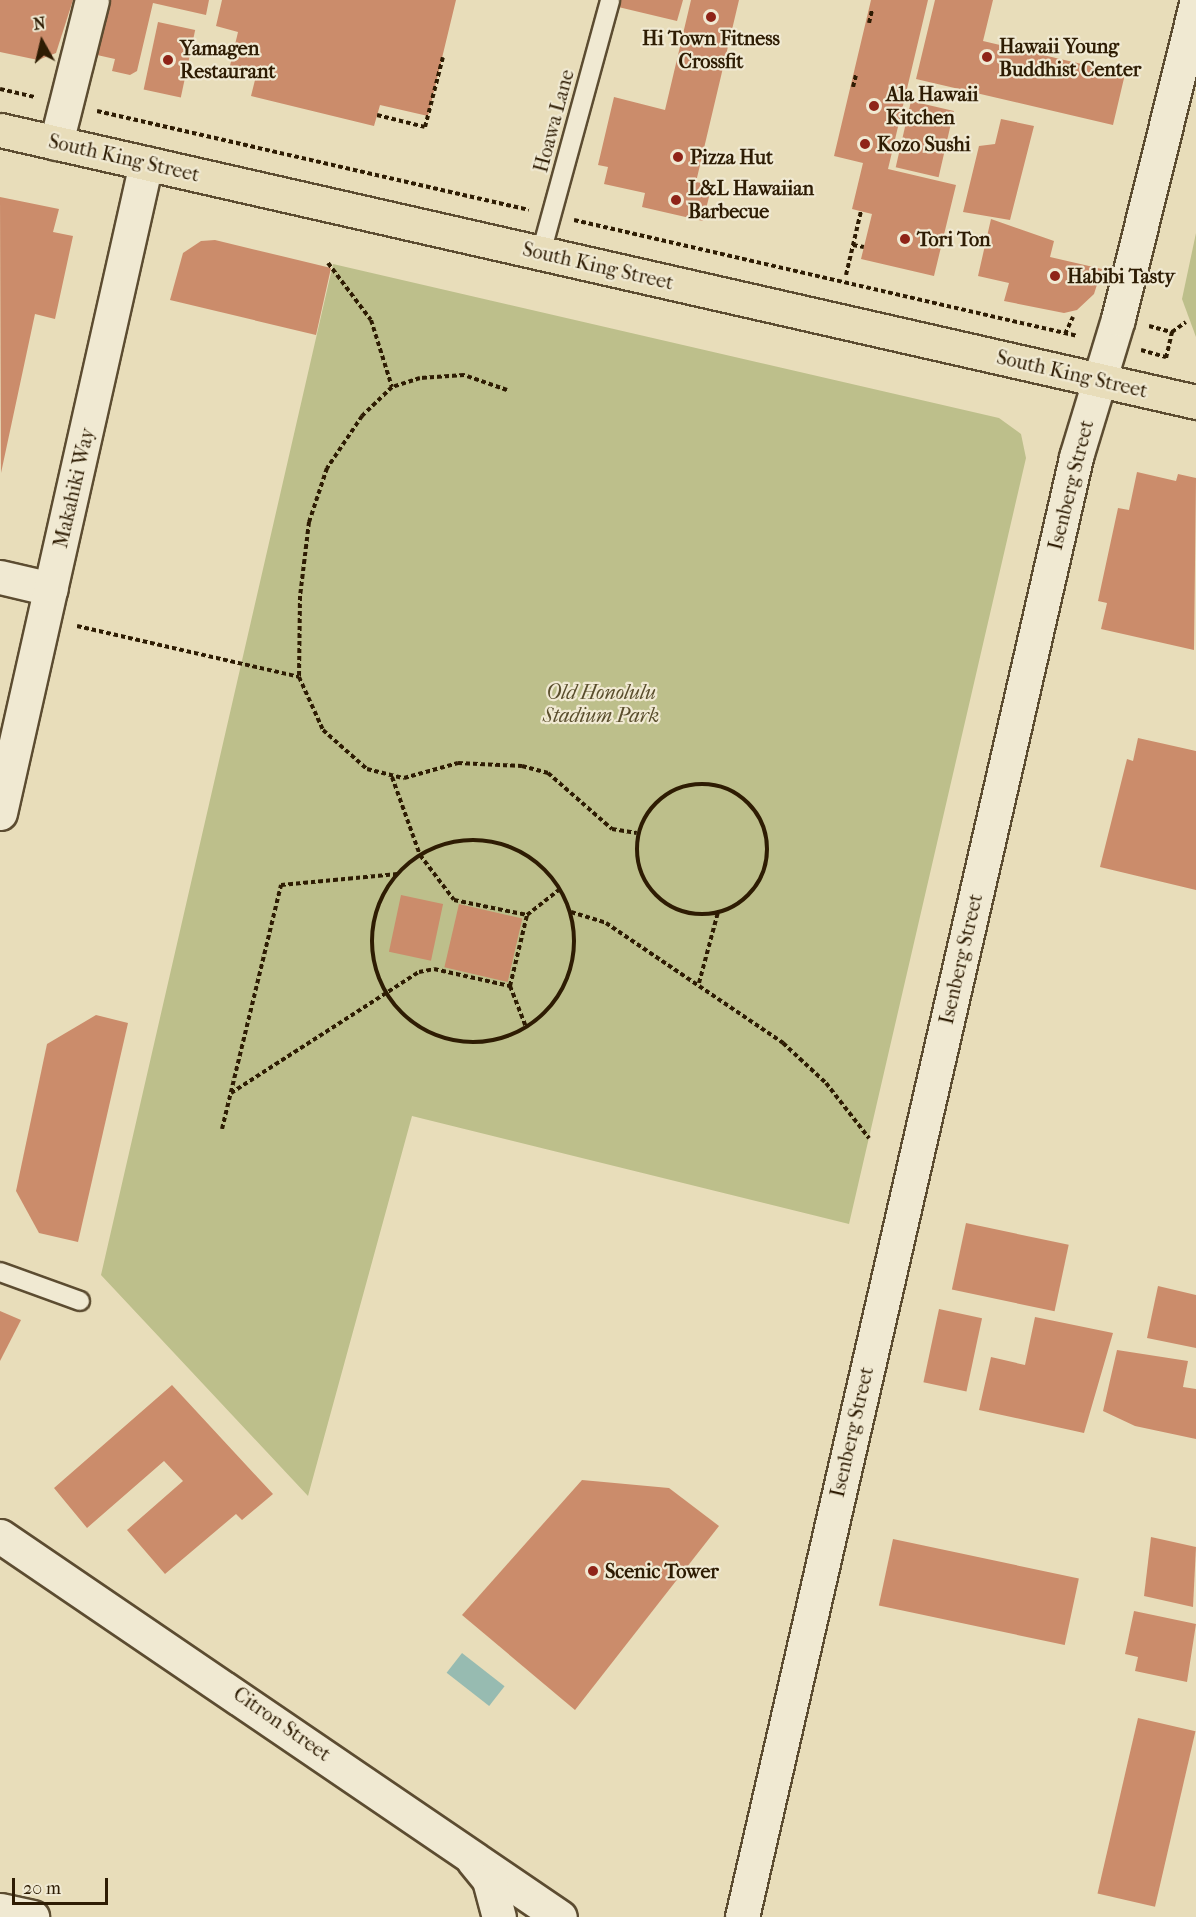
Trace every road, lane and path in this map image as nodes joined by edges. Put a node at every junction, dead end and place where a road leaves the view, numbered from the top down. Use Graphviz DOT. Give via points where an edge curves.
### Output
graph roads {
  1 [pos="92,0"];
  2 [pos="610,0"];
  3 [pos="1196,4"];
  4 [pos="872,10"];
  5 [pos="869,23"];
  6 [pos="442,57"];
  7 [pos="856,75"];
  8 [pos="853,87"];
  9 [pos="0,89"];
  10 [pos="42,98"];
  11 [pos="377,115"];
  12 [pos="0,130"];
  13 [pos="56,143"];
  14 [pos="146,163"];
  15 [pos="861,211"];
  16 [pos="853,245"];
  17 [pos="864,247"];
  18 [pos="541,253"];
  19 [pos="328,263"];
  20 [pos="846,275"];
  21 [pos="1073,317"];
  22 [pos="1186,322"];
  23 [pos="1145,325"];
  24 [pos="1055,330"];
  25 [pos="1172,332"];
  26 [pos="1066,333"];
  27 [pos="1086,337"];
  28 [pos="1063,340"];
  29 [pos="1139,350"];
  30 [pos="1100,380"];
  31 [pos="392,387"];
  32 [pos="507,390"];
  33 [pos="1196,402"];
  34 [pos="0,577"];
  35 [pos="51,589"];
  36 [pos="77,626"];
  37 [pos="299,676"];
  38 [pos="392,777"];
  39 [pos="0,813"];
  40 [pos="637,833"];
  41 [pos="420,855"];
  42 [pos="396,874"];
  43 [pos="560,889"];
  44 [pos="571,912"];
  45 [pos="718,912"];
  46 [pos="526,915"];
  47 [pos="699,984"];
  48 [pos="510,986"];
  49 [pos="384,995"];
  50 [pos="526,1027"];
  51 [pos="231,1093"];
  52 [pos="222,1129"];
  53 [pos="869,1138"];
  54 [pos="0,1272"];
  55 [pos="80,1301"];
  56 [pos="0,1536"];
  57 [pos="467,1852"];
  58 [pos="0,1910"];
  59 [pos="32,1917"];
  60 [pos="498,1917"];
  61 [pos="560,1917"];
  62 [pos="742,1917"];
  1 -- 13 [label="street"];
  2 -- 18 [label="lane, Hoawa Lane"];
  3 -- 30 [label="street, Isenberg Street"];
  4 -- 5 [label="path"];
  6 -- 11 [label="path" via="425,127"];
  7 -- 8 [label="path"];
  9 -- 10 [label="path"];
  12 -- 13 [label="main road, South King Street"];
  13 -- 14 [label="main road, South King Street"];
  14 -- 18 [label="main road, South King Street"];
  14 -- 35 [label="street, Makahiki Way"];
  15 -- 16 [label="path"];
  16 -- 17 [label="path"];
  16 -- 20 [label="path"];
  18 -- 30 [label="main road, South King Street"];
  19 -- 31 [label="path" via="368,312"];
  21 -- 26 [label="path"];
  22 -- 25 [label="path"];
  23 -- 25 [label="path"];
  24 -- 26 [label="path"];
  25 -- 29 [label="path" via="1167,357"];
  26 -- 27 [label="path"];
  26 -- 28 [label="path"];
  30 -- 33 [label="main road, South King Street"];
  30 -- 62 [label="street, Isenberg Street" via="1018,704"];
  31 -- 32 [label="path" via="464,375"];
  31 -- 37 [label="path" via="362,416 316,492 300,596"];
  34 -- 35 [label="street"];
  35 -- 39 [label="street, Makahiki Way"];
  36 -- 37 [label="path"];
  37 -- 38 [label="path" via="323,729 367,770"];
  38 -- 40 [label="path" via="458,763 522,766 556,779 612,830"];
  38 -- 41 [label="path"];
  40 -- 45 [label="path" via="636,855 652,892 688,913"];
  40 -- 45 [label="path" via="659,798 678,788 699,783 742,796 758,813 768,856 748,896"];
  41 -- 42 [label="path"];
  41 -- 43 [label="path" via="466,839 501,843 533,858"];
  41 -- 46 [label="path" via="454,900"];
  42 -- 49 [label="path" via="381,895 371,929 373,964"];
  42 -- 51 [label="path" via="281,885"];
  43 -- 44 [label="path"];
  43 -- 46 [label="path"];
  44 -- 47 [label="path" via="606,923"];
  44 -- 50 [label="path" via="575,944 569,975 554,1003"];
  45 -- 47 [label="path"];
  46 -- 48 [label="path"];
  47 -- 53 [label="path" via="783,1043 826,1083"];
  48 -- 49 [label="path" via="435,969"];
  48 -- 50 [label="path"];
  49 -- 50 [label="path" via="411,1022 439,1037 471,1042 502,1039"];
  49 -- 51 [label="path"];
  51 -- 52 [label="path"];
  54 -- 55 [label="lane"];
  56 -- 57 [label="street, Citron Street"];
  57 -- 60 [label="street" via="489,1880"];
  57 -- 61 [label="street, Citron Street"];
  58 -- 59 [label="street"];
}
